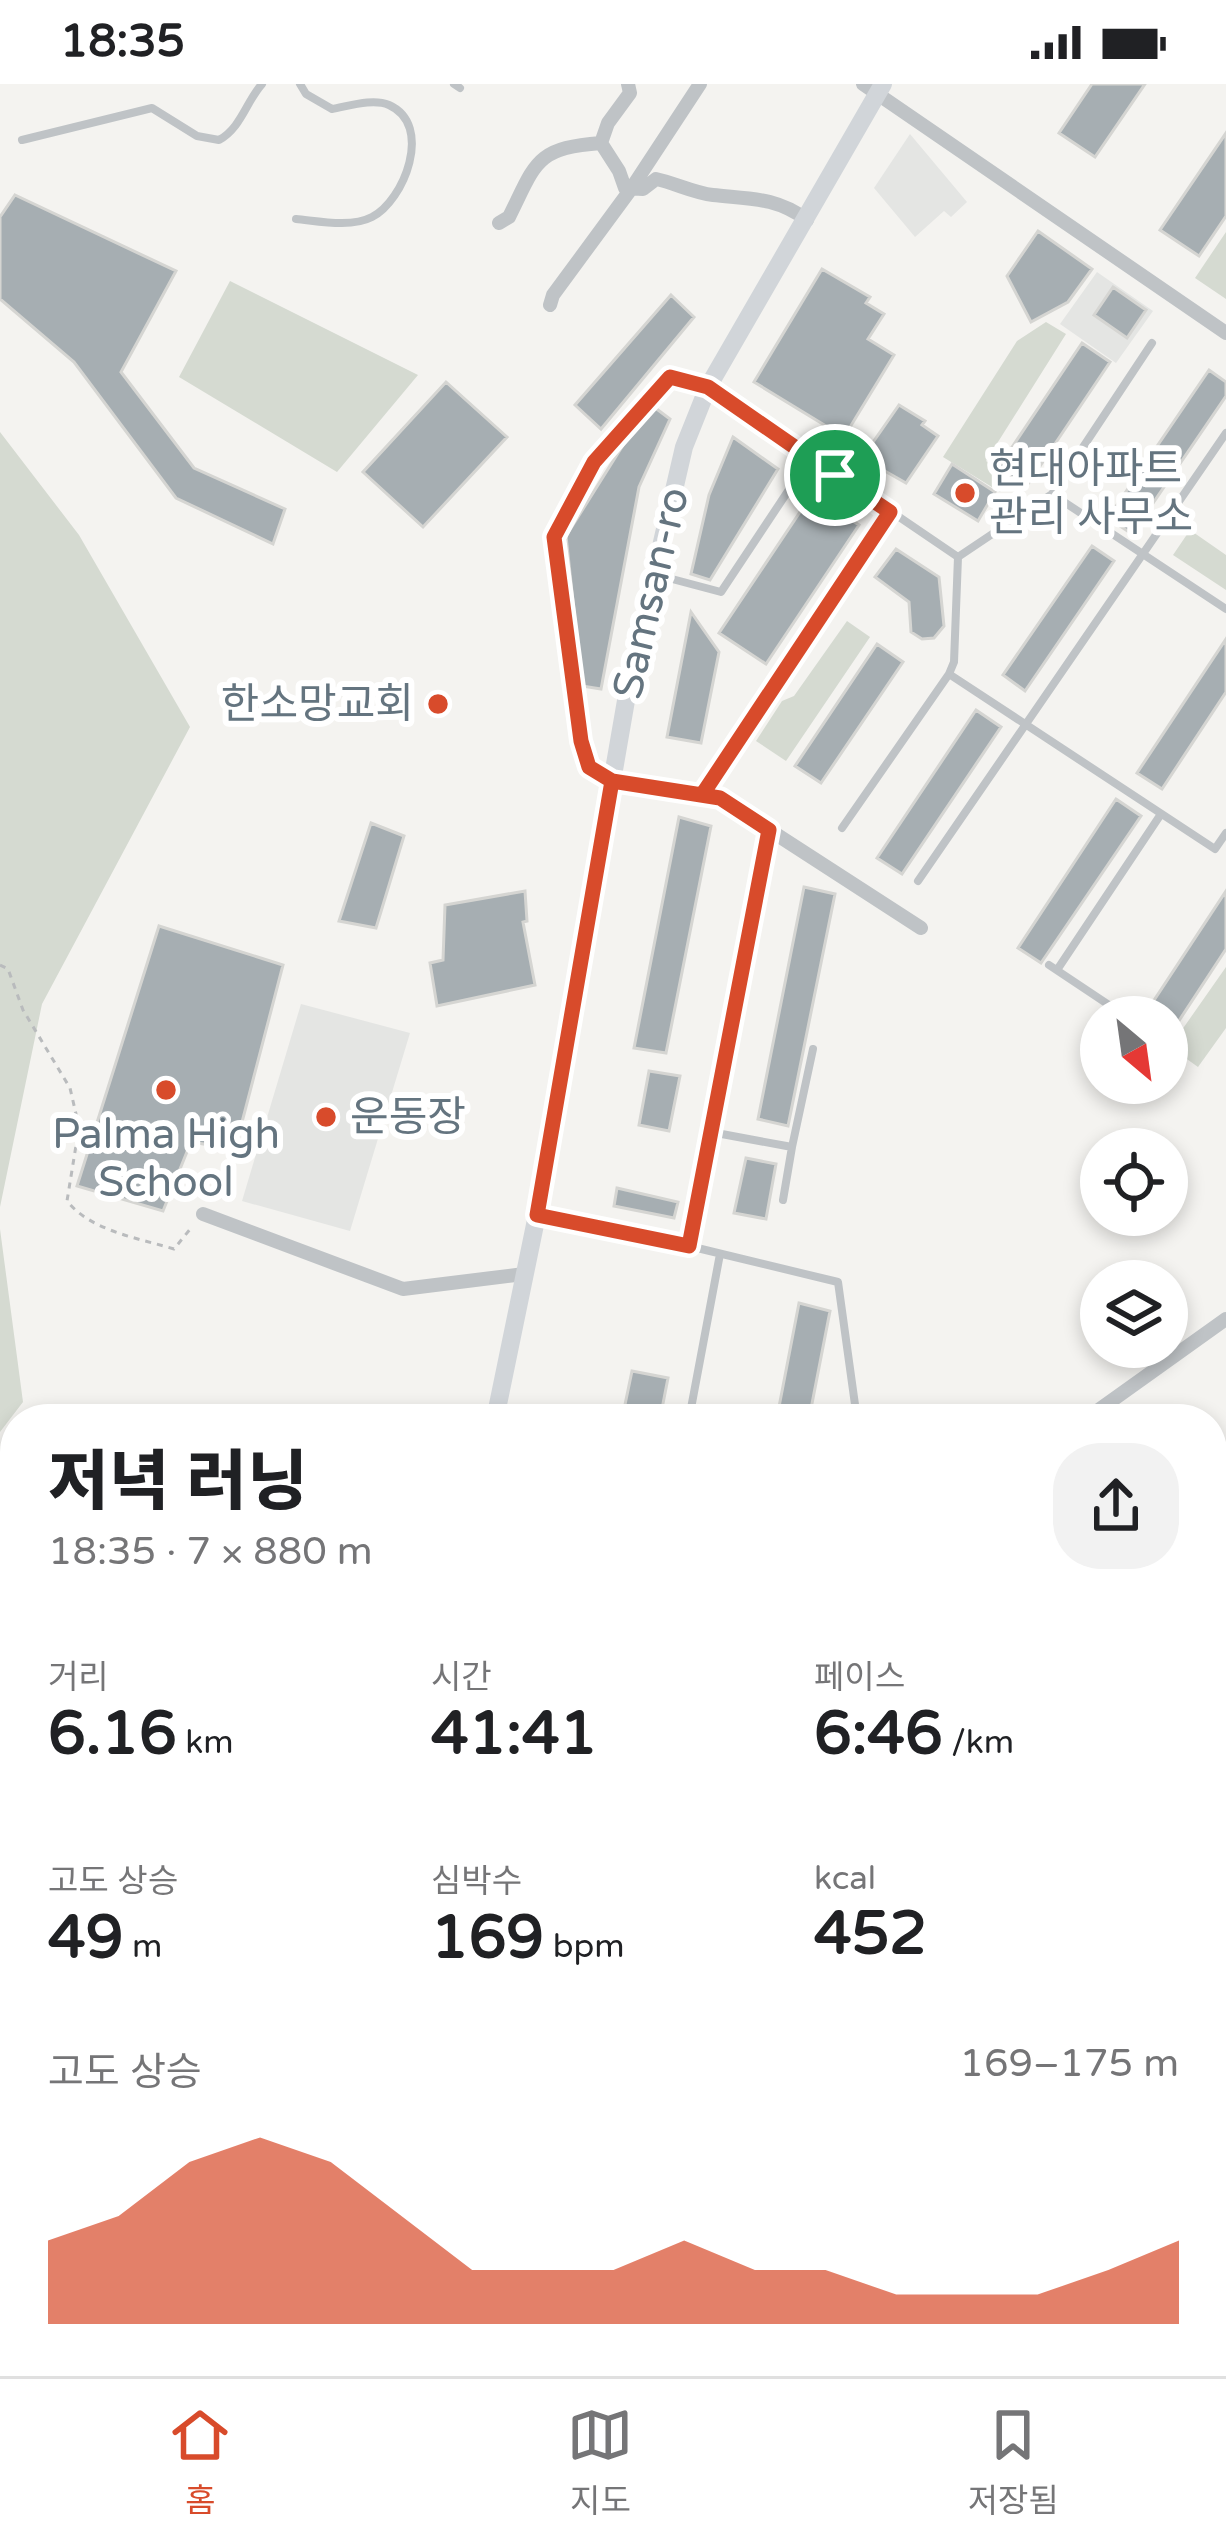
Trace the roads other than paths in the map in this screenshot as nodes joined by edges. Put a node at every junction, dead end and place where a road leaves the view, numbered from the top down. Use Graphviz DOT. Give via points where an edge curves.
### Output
graph roads {
  1 [pos="262,84"];
  2 [pos="300,84"];
  3 [pos="628,84"];
  4 [pos="700,84"];
  5 [pos="874,87"];
  6 [pos="22,140"];
  7 [pos="602,143"];
  8 [pos="631,189"];
  9 [pos="296,219"];
  10 [pos="807,220"];
  11 [pos="499,223"];
  12 [pos="550,305"];
  13 [pos="1226,333"];
  14 [pos="1152,343"];
  15 [pos="708,387"];
  16 [pos="1226,433"];
  17 [pos="810,458"];
  18 [pos="1052,494"];
  19 [pos="890,512"];
  20 [pos="1143,554"];
  21 [pos="958,557"];
  22 [pos="655,574"];
  23 [pos="1226,609"];
  24 [pos="950,674"];
  25 [pos="1025,724"];
  26 [pos="612,781"];
  27 [pos="702,795"];
  28 [pos="1161,814"];
  29 [pos="842,828"];
  30 [pos="769,830"];
  31 [pos="1226,833"];
  32 [pos="918,881"];
  33 [pos="921,928"];
  34 [pos="1095,996"];
  35 [pos="813,1049"];
  36 [pos="711,1132"];
  37 [pos="792,1147"];
  38 [pos="783,1200"];
  39 [pos="203,1214"];
  40 [pos="537,1215"];
  41 [pos="689,1246"];
  42 [pos="720,1254"];
  43 [pos="524,1274"];
  44 [pos="1226,1319"];
  45 [pos="498,1404"];
  46 [pos="692,1404"];
  47 [pos="855,1404"];
  48 [pos="1107,1404"];
  1 -- 6 [label="lane" via="219,140 196,136 152,108"];
  2 -- 9 [label="lane" via="332,109 389,105 406,122 414,150 391,200 369,220"];
  3 -- 7 [label="street"];
  4 -- 8 [label="street"];
  5 -- 10 [label="main road, Samsan-ro"];
  5 -- 13 [label="street"];
  7 -- 8 [label="street"];
  7 -- 11 [label="street" via="551,152"];
  8 -- 10 [label="street" via="656,179 709,195 758,196"];
  8 -- 12 [label="street"];
  10 -- 15 [label="main road, Samsan-ro"];
  14 -- 18 [label="lane"];
  15 -- 17 [label="lane"];
  15 -- 22 [label="main road, Samsan-ro" via="684,447"];
  15 -- 26 [label="lane" via="670,377 646,399 594,462 554,537 582,749 589,767"];
  16 -- 20 [label="lane"];
  17 -- 19 [label="lane"];
  17 -- 22 [label="lane" via="721,592"];
  18 -- 20 [label="lane"];
  18 -- 21 [label="lane"];
  19 -- 21 [label="lane"];
  19 -- 27 [label="lane"];
  20 -- 23 [label="lane"];
  20 -- 25 [label="lane"];
  21 -- 24 [label="lane"];
  22 -- 26 [label="main road, Samsan-ro"];
  24 -- 25 [label="lane"];
  24 -- 29 [label="lane"];
  25 -- 28 [label="lane"];
  25 -- 32 [label="lane"];
  26 -- 27 [label="street"];
  26 -- 40 [label="main road, Samsan-ro"];
  27 -- 30 [label="street"];
  28 -- 31 [label="lane" via="1215,849"];
  28 -- 34 [label="lane" via="1053,968"];
  30 -- 33 [label="street"];
  30 -- 36 [label="lane"];
  35 -- 37 [label="lane"];
  36 -- 37 [label="lane"];
  36 -- 41 [label="lane"];
  37 -- 38 [label="lane"];
  39 -- 43 [label="street" via="403,1289"];
  40 -- 41 [label="lane"];
  40 -- 43 [label="main road, Samsan-ro"];
  41 -- 42 [label="lane"];
  42 -- 46 [label="lane"];
  42 -- 47 [label="lane" via="838,1282"];
  43 -- 45 [label="main road, Samsan-ro"];
  44 -- 48 [label="street"];
}
